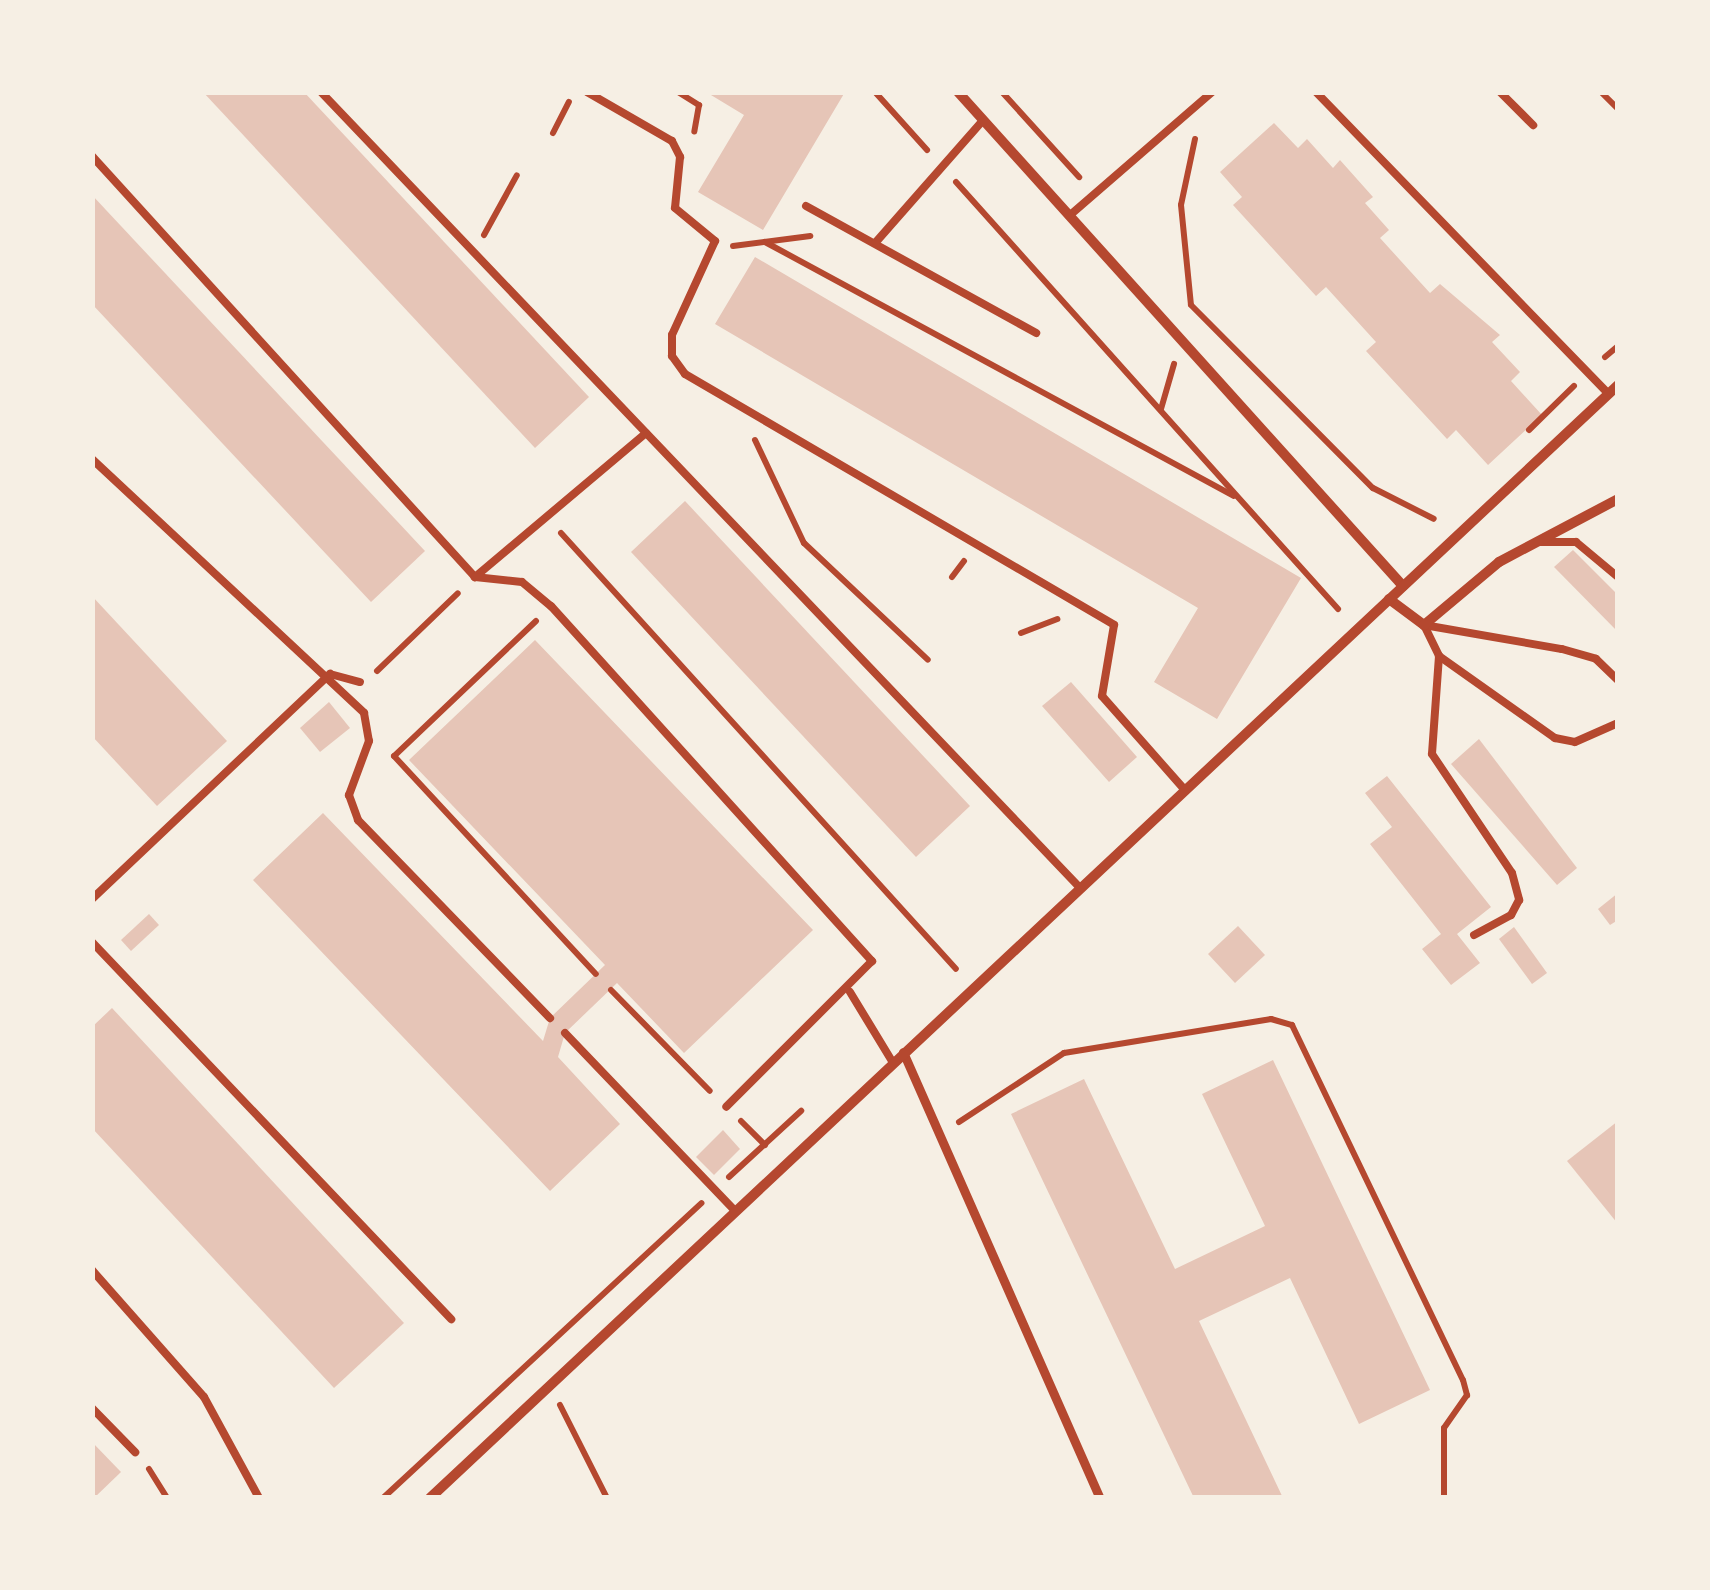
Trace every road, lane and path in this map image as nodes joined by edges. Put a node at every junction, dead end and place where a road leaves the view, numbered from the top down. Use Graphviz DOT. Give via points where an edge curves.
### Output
graph roads {
  1 [pos="321,92"];
  2 [pos="574,92"];
  3 [pos="587,92"];
  4 [pos="678,92"];
  5 [pos="875,92"];
  6 [pos="958,92"];
  7 [pos="1002,92"];
  8 [pos="1316,92"];
  9 [pos="1500,92"];
  10 [pos="1601,92"];
  11 [pos="1210,94"];
  12 [pos="1618,109"];
  13 [pos="983,120"];
  14 [pos="1533,126"];
  15 [pos="553,133"];
  16 [pos="92,156"];
  17 [pos="680,156"];
  18 [pos="940,164"];
  19 [pos="517,175"];
  20 [pos="1094,194"];
  21 [pos="806,206"];
  22 [pos="1069,216"];
  23 [pos="856,230"];
  24 [pos="765,242"];
  25 [pos="876,242"];
  26 [pos="712,249"];
  27 [pos="474,253"];
  28 [pos="1036,333"];
  29 [pos="1613,389"];
  30 [pos="747,410"];
  31 [pos="646,433"];
  32 [pos="92,459"];
  33 [pos="1242,500"];
  34 [pos="1618,500"];
  35 [pos="549,520"];
  36 [pos="1434,520"];
  37 [pos="1532,542"];
  38 [pos="476,577"];
  39 [pos="1618,577"];
  40 [pos="1403,586"];
  41 [pos="1389,599"];
  42 [pos="551,606"];
  43 [pos="1084,608"];
  44 [pos="1338,609"];
  45 [pos="1424,625"];
  46 [pos="1021,633"];
  47 [pos="1440,656"];
  48 [pos="928,660"];
  49 [pos="330,674"];
  50 [pos="1618,680"];
  51 [pos="360,682"];
  52 [pos="1618,723"];
  53 [pos="1184,790"];
  54 [pos="1080,888"];
  55 [pos="92,899"];
  56 [pos="1474,934"];
  57 [pos="92,942"];
  58 [pos="956,969"];
  59 [pos="596,974"];
  60 [pos="611,990"];
  61 [pos="850,992"];
  62 [pos="550,1018"];
  63 [pos="565,1033"];
  64 [pos="903,1052"];
  65 [pos="892,1062"];
  66 [pos="726,1107"];
  67 [pos="942,1135"];
  68 [pos="765,1145"];
  69 [pos="735,1211"];
  70 [pos="92,1270"];
  71 [pos="452,1318"];
  72 [pos="551,1387"];
  73 [pos="92,1408"];
  74 [pos="135,1452"];
  75 [pos="167,1498"];
  76 [pos="259,1498"];
  77 [pos="430,1498"];
  78 [pos="607,1498"];
  79 [pos="1100,1498"];
  80 [pos="1444,1498"];
  1 -- 27 [label="lane"];
  2 -- 15 [label="path"];
  3 -- 17 [label="lane" via="672,141"];
  4 -- 17 [label="path" via="699,105 701,118"];
  5 -- 18 [label="path"];
  6 -- 13 [label="street"];
  7 -- 20 [label="path"];
  8 -- 29 [label="lane"];
  9 -- 14 [label="lane"];
  10 -- 12 [label="path"];
  11 -- 20 [label="lane"];
  11 -- 36 [label="path" via="1181,204 1191,305 1373,488"];
  13 -- 18 [label="lane"];
  13 -- 22 [label="street"];
  16 -- 38 [label="lane"];
  17 -- 26 [label="lane" via="676,208 711,234"];
  18 -- 25 [label="lane"];
  18 -- 33 [label="path"];
  19 -- 27 [label="path"];
  20 -- 22 [label="lane"];
  21 -- 23 [label="lane"];
  22 -- 40 [label="street"];
  23 -- 24 [label="path"];
  23 -- 25 [label="lane"];
  24 -- 26 [label="path"];
  24 -- 33 [label="path"];
  25 -- 28 [label="lane"];
  26 -- 30 [label="lane" via="672,335 672,356"];
  27 -- 31 [label="lane"];
  29 -- 40 [label="street"];
  30 -- 43 [label="lane"];
  30 -- 48 [label="path" via="764,475 804,543"];
  31 -- 35 [label="lane"];
  31 -- 54 [label="lane"];
  32 -- 49 [label="lane"];
  33 -- 44 [label="path"];
  34 -- 37 [label="street"];
  35 -- 38 [label="lane"];
  35 -- 58 [label="path"];
  37 -- 39 [label="lane" via="1576,542"];
  37 -- 45 [label="street"];
  38 -- 42 [label="lane" via="522,582"];
  38 -- 51 [label="path"];
  40 -- 41 [label="street"];
  41 -- 45 [label="street"];
  41 -- 53 [label="street"];
  42 -- 59 [label="path" via="394,756"];
  42 -- 61 [label="lane" via="866,951 868,972"];
  43 -- 46 [label="path"];
  43 -- 53 [label="lane" via="1118,631 1099,678 1102,696"];
  45 -- 47 [label="lane"];
  45 -- 50 [label="lane" via="1562,649 1596,659"];
  47 -- 52 [label="lane" via="1555,738 1575,742"];
  47 -- 56 [label="lane" via="1432,754 1512,873 1519,900 1510,916"];
  49 -- 51 [label="lane"];
  49 -- 55 [label="lane"];
  49 -- 62 [label="lane" via="370,722 351,778 358,820"];
  53 -- 54 [label="street"];
  54 -- 64 [label="street"];
  57 -- 71 [label="lane"];
  60 -- 66 [label="path"];
  61 -- 65 [label="lane"];
  61 -- 66 [label="lane"];
  63 -- 69 [label="lane"];
  64 -- 65 [label="street"];
  64 -- 67 [label="street"];
  65 -- 69 [label="street"];
  66 -- 68 [label="path"];
  67 -- 79 [label="street"];
  67 -- 80 [label="path" via="1064,1053 1271,1019 1292,1025 1468,1395 1444,1428"];
  69 -- 72 [label="street"];
  70 -- 76 [label="lane" via="204,1397"];
  72 -- 77 [label="street"];
  72 -- 78 [label="path"];
  73 -- 74 [label="lane"];
  74 -- 75 [label="path"];
}
